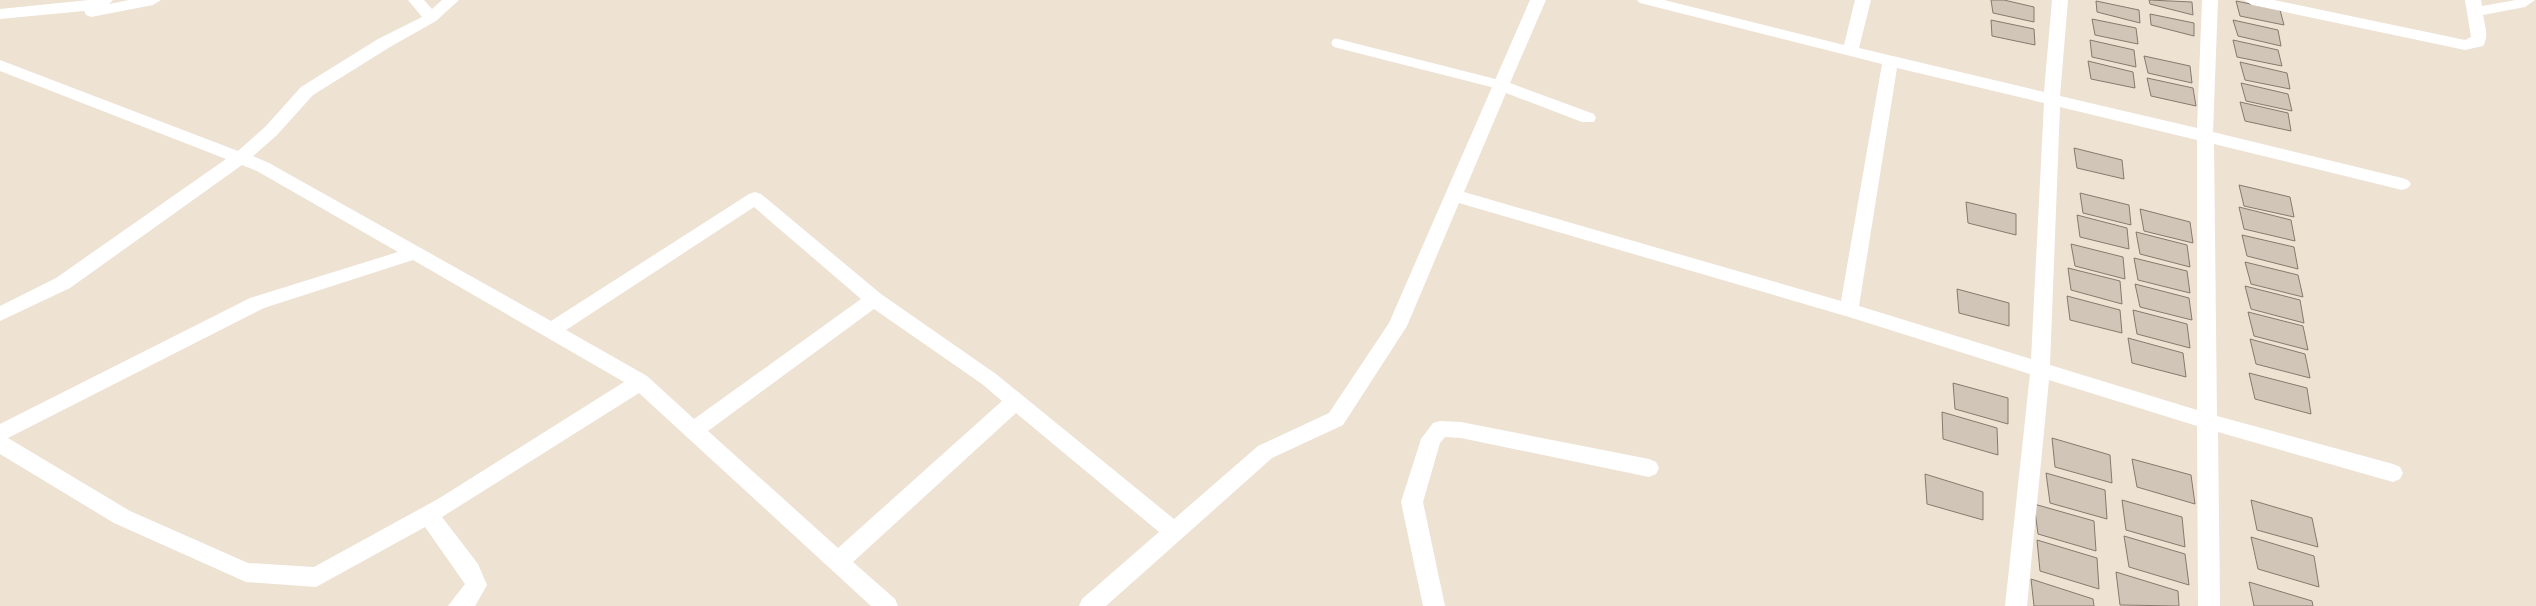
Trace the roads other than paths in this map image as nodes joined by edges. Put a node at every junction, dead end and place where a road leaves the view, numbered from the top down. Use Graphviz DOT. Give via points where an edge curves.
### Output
graph roads {
  1 [pos="105,0"];
  2 [pos="153,0"];
  3 [pos="416,0"];
  4 [pos="451,0"];
  5 [pos="1538,0"];
  6 [pos="1645,0"];
  7 [pos="1863,0"];
  8 [pos="2060,0"];
  9 [pos="2210,0"];
  10 [pos="2252,0"];
  11 [pos="2527,0"];
  12 [pos="2474,6"];
  13 [pos="72,10"];
  14 [pos="0,14"];
  15 [pos="431,18"];
  16 [pos="1336,43"];
  17 [pos="1850,52"];
  18 [pos="1890,62"];
  19 [pos="0,65"];
  20 [pos="1501,85"];
  21 [pos="2052,100"];
  22 [pos="1588,118"];
  23 [pos="2205,134"];
  24 [pos="240,158"];
  25 [pos="2402,184"];
  26 [pos="1454,195"];
  27 [pos="415,253"];
  28 [pos="874,299"];
  29 [pos="1849,310"];
  30 [pos="0,314"];
  31 [pos="551,330"];
  32 [pos="2040,371"];
  33 [pos="640,382"];
  34 [pos="1015,401"];
  35 [pos="2206,421"];
  36 [pos="695,431"];
  37 [pos="0,433"];
  38 [pos="0,444"];
  39 [pos="1650,468"];
  40 [pos="2393,473"];
  41 [pos="428,515"];
  42 [pos="1174,532"];
  43 [pos="838,562"];
  44 [pos="460,606"];
  45 [pos="887,606"];
  46 [pos="1090,606"];
  47 [pos="1434,606"];
  48 [pos="2016,606"];
  49 [pos="2209,606"];
  1 -- 13 [label="street"];
  2 -- 13 [label="street" via="104,11"];
  3 -- 15 [label="street"];
  4 -- 15 [label="street"];
  5 -- 20 [label="street"];
  6 -- 17 [label="street"];
  7 -- 17 [label="street"];
  8 -- 21 [label="street"];
  9 -- 23 [label="street"];
  10 -- 12 [label="street" via="2465,45 2477,42 2479,37"];
  11 -- 12 [label="street" via="2520,4"];
  13 -- 14 [label="street"];
  15 -- 24 [label="street" via="307,90 271,132"];
  16 -- 20 [label="lane"];
  17 -- 18 [label="street"];
  18 -- 21 [label="street"];
  18 -- 29 [label="street"];
  19 -- 24 [label="street"];
  20 -- 22 [label="street"];
  20 -- 26 [label="street"];
  21 -- 23 [label="street"];
  21 -- 32 [label="street"];
  23 -- 25 [label="street"];
  23 -- 35 [label="street"];
  24 -- 27 [label="street" via="263,167"];
  24 -- 30 [label="street" via="63,283"];
  26 -- 29 [label="street"];
  26 -- 42 [label="street" via="1397,326 1336,419 1264,452"];
  27 -- 31 [label="street"];
  27 -- 37 [label="street" via="257,303"];
  28 -- 31 [label="street" via="755,198"];
  28 -- 34 [label="street" via="989,379"];
  28 -- 36 [label="street"];
  29 -- 32 [label="street"];
  31 -- 33 [label="street"];
  32 -- 35 [label="street"];
  32 -- 48 [label="street"];
  33 -- 36 [label="street"];
  33 -- 41 [label="street"];
  34 -- 42 [label="street"];
  34 -- 43 [label="street"];
  35 -- 40 [label="street"];
  35 -- 49 [label="street"];
  36 -- 43 [label="street"];
  38 -- 41 [label="street" via="122,517 246,572 316,578"];
  39 -- 47 [label="street" via="1461,430 1440,429 1431,438 1412,502"];
  41 -- 44 [label="street" via="470,571 476,585"];
  42 -- 46 [label="street"];
  43 -- 45 [label="street"];
}
